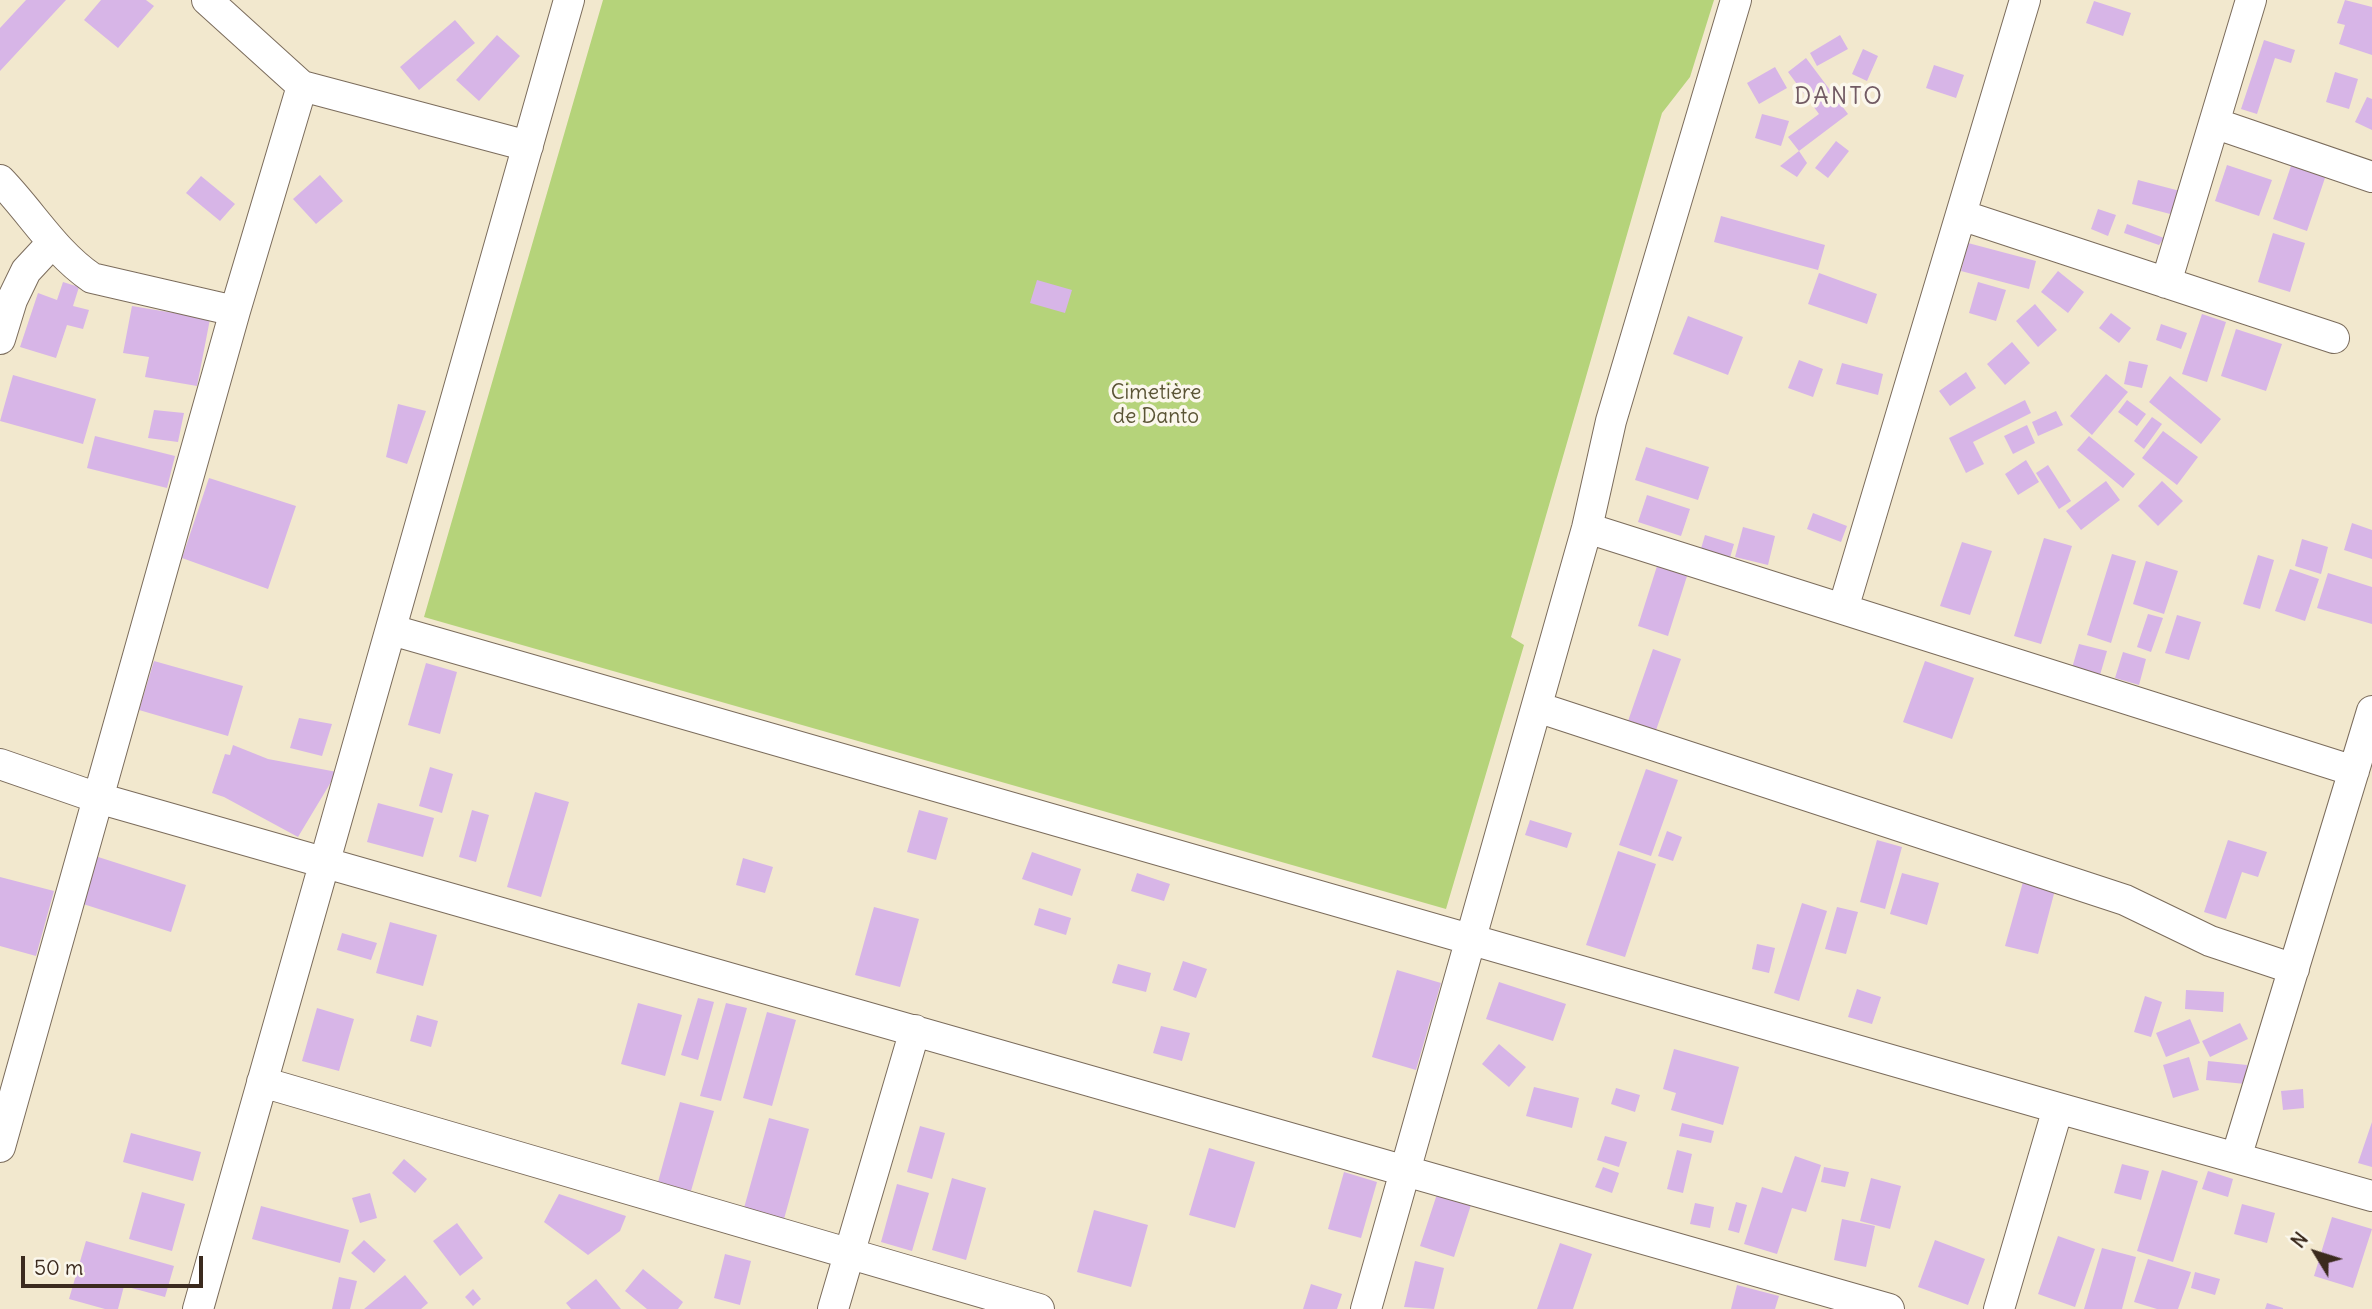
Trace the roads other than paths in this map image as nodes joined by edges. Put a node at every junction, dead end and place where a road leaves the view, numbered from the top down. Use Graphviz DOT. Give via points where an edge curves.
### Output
graph roads {
  1 [pos="207,0"];
  2 [pos="569,0"];
  3 [pos="1736,0"];
  4 [pos="2025,0"];
  5 [pos="2251,0"];
  6 [pos="302,86"];
  7 [pos="2214,123"];
  8 [pos="528,146"];
  9 [pos="2372,177"];
  10 [pos="0,180"];
  11 [pos="1961,215"];
  12 [pos="52,243"];
  13 [pos="2166,283"];
  14 [pos="235,311"];
  15 [pos="2334,338"];
  16 [pos="0,339"];
  17 [pos="1587,528"];
  18 [pos="1843,610"];
  19 [pos="392,630"];
  20 [pos="1536,707"];
  21 [pos="2372,711"];
  22 [pos="0,764"];
  23 [pos="2354,771"];
  24 [pos="98,798"];
  25 [pos="326,862"];
  26 [pos="1471,938"];
  27 [pos="2294,969"];
  28 [pos="915,1030"];
  29 [pos="262,1082"];
  30 [pos="2057,1108"];
  31 [pos="0,1147"];
  32 [pos="2236,1158"];
  33 [pos="1405,1170"];
  34 [pos="2372,1196"];
  35 [pos="849,1254"];
  36 [pos="198,1309"];
  37 [pos="833,1309"];
  38 [pos="1039,1309"];
  39 [pos="1366,1309"];
  40 [pos="1889,1309"];
  41 [pos="1999,1309"];
  1 -- 6 [label="street"];
  2 -- 8 [label="street"];
  3 -- 17 [label="street" via="1611,421"];
  4 -- 11 [label="street"];
  5 -- 7 [label="street"];
  6 -- 8 [label="street"];
  6 -- 14 [label="street"];
  7 -- 9 [label="street"];
  7 -- 13 [label="street"];
  8 -- 19 [label="street"];
  10 -- 12 [label="street"];
  11 -- 13 [label="street"];
  11 -- 18 [label="street"];
  12 -- 14 [label="street" via="92,278"];
  12 -- 16 [label="street" via="26,271"];
  13 -- 15 [label="street"];
  14 -- 24 [label="street"];
  17 -- 18 [label="street"];
  17 -- 20 [label="street"];
  18 -- 23 [label="street"];
  19 -- 25 [label="street"];
  19 -- 26 [label="street"];
  20 -- 26 [label="street"];
  20 -- 27 [label="street" via="2125,900 2210,941"];
  21 -- 23 [label="street"];
  22 -- 24 [label="street"];
  23 -- 27 [label="street"];
  24 -- 25 [label="street"];
  24 -- 31 [label="street"];
  25 -- 28 [label="street"];
  25 -- 29 [label="street"];
  26 -- 30 [label="street"];
  26 -- 33 [label="street"];
  27 -- 32 [label="street"];
  28 -- 33 [label="street"];
  28 -- 35 [label="street"];
  29 -- 35 [label="street"];
  29 -- 36 [label="street"];
  30 -- 32 [label="street"];
  30 -- 41 [label="street"];
  32 -- 34 [label="street"];
  33 -- 39 [label="street"];
  33 -- 40 [label="street"];
  35 -- 37 [label="street"];
  35 -- 38 [label="street"];
}
